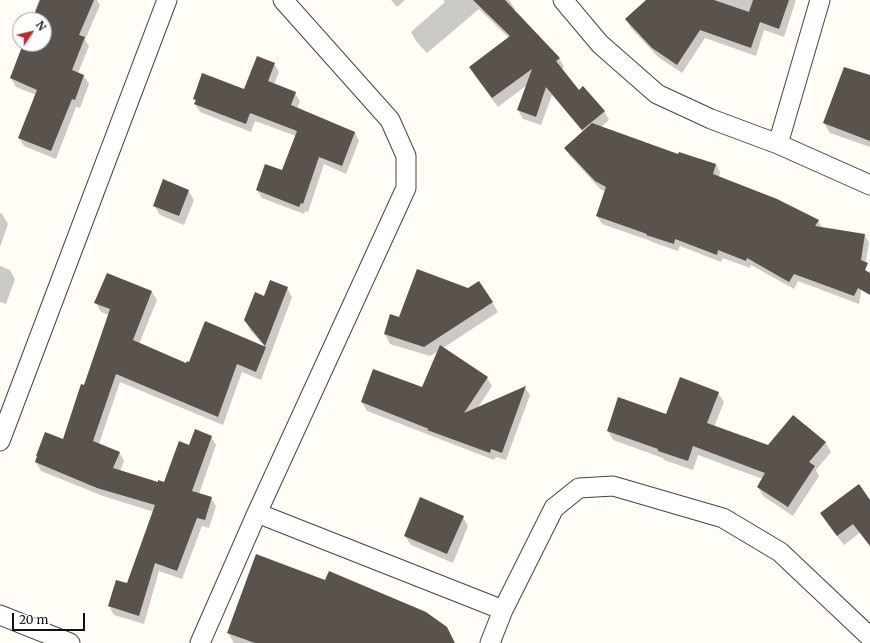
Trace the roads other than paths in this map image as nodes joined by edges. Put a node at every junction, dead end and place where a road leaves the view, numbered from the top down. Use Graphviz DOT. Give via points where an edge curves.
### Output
graph roads {
  1 [pos="167,0"];
  2 [pos="284,0"];
  3 [pos="563,0"];
  4 [pos="820,0"];
  5 [pos="778,144"];
  6 [pos="870,185"];
  7 [pos="0,441"];
  8 [pos="257,513"];
  9 [pos="503,610"];
  10 [pos="0,615"];
  11 [pos="870,637"];
  12 [pos="70,643"];
  13 [pos="200,643"];
  14 [pos="490,643"];
  1 -- 7 [label="street"];
  2 -- 8 [label="street" via="390,120 406,156 406,188"];
  3 -- 5 [label="street" via="600,44 657,94 711,119"];
  4 -- 5 [label="street"];
  5 -- 6 [label="street"];
  8 -- 9 [label="street"];
  8 -- 13 [label="street"];
  9 -- 11 [label="street" via="554,508 579,488 613,486 723,518 780,552"];
  9 -- 14 [label="street"];
  10 -- 12 [label="street"];
}
